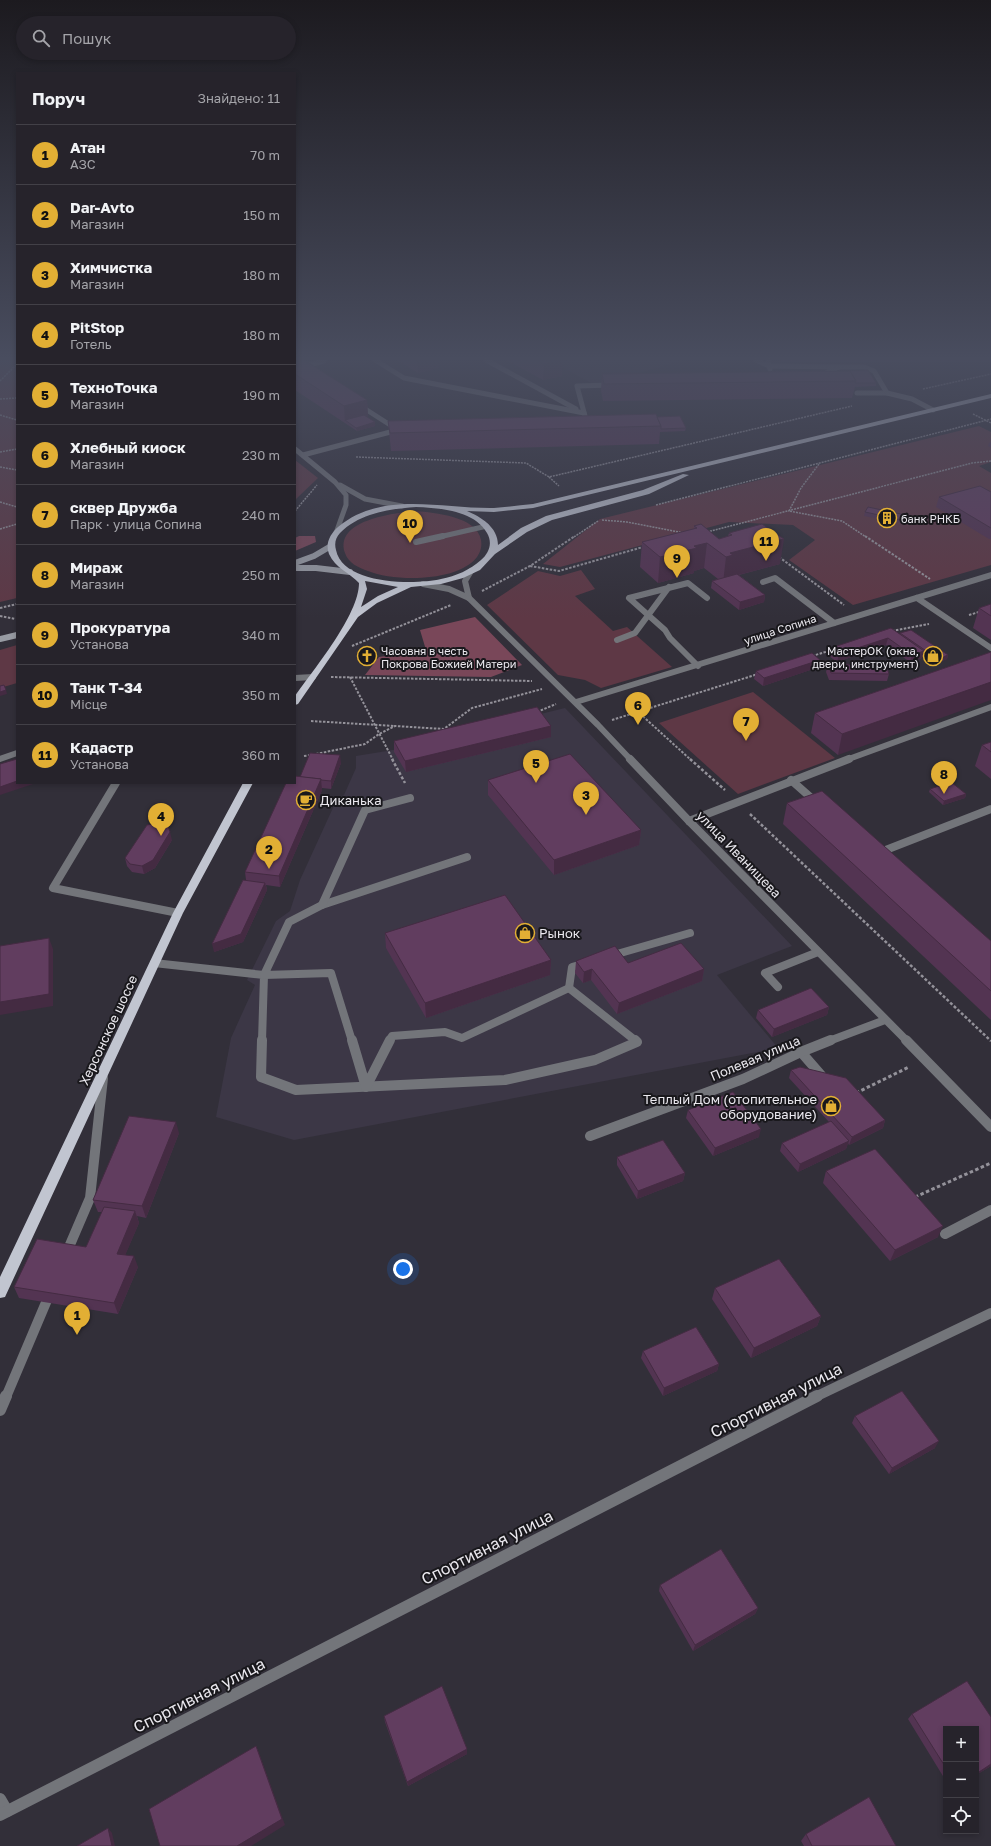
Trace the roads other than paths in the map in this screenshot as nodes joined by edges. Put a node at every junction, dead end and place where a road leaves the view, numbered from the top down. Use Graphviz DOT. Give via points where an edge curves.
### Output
graph roads {
  1 [pos="337,446"];
  2 [pos="783,446"];
  3 [pos="296,450"];
  4 [pos="303,455"];
  5 [pos="713,463"];
  6 [pos="335,482"];
  7 [pos="402,506"];
  8 [pos="444,508"];
  9 [pos="487,526"];
  10 [pos="336,532"];
  11 [pos="416,542"];
  12 [pos="331,546"];
  13 [pos="493,552"];
  14 [pos="296,563"];
  15 [pos="296,568"];
  16 [pos="471,571"];
  17 [pos="353,573"];
  18 [pos="991,575"];
  19 [pos="762,582"];
  20 [pos="414,584"];
  21 [pos="423,584"];
  22 [pos="669,587"];
  23 [pos="469,598"];
  24 [pos="707,598"];
  25 [pos="916,598"];
  26 [pos="648,615"];
  27 [pos="354,617"];
  28 [pos="834,623"];
  29 [pos="16,635"];
  30 [pos="0,639"];
  31 [pos="617,640"];
  32 [pos="991,648"];
  33 [pos="698,666"];
  34 [pos="313,677"];
  35 [pos="296,678"];
  36 [pos="296,701"];
  37 [pos="576,702"];
  38 [pos="991,707"];
  39 [pos="16,753"];
  40 [pos="0,759"];
  41 [pos="791,780"];
  42 [pos="115,784"];
  43 [pos="247,784"];
  44 [pos="410,798"];
  45 [pos="821,807"];
  46 [pos="991,809"];
  47 [pos="689,821"];
  48 [pos="873,855"];
  49 [pos="467,857"];
  50 [pos="322,905"];
  51 [pos="178,913"];
  52 [pos="690,933"];
  53 [pos="818,952"];
  54 [pos="154,963"];
  55 [pos="264,975"];
  56 [pos="778,987"];
  57 [pos="569,988"];
  58 [pos="885,1020"];
  59 [pos="801,1052"];
  60 [pos="104,1072"];
  61 [pos="821,1075"];
  62 [pos="366,1087"];
  63 [pos="991,1127"];
  64 [pos="590,1136"];
  65 [pos="991,1210"];
  66 [pos="945,1234"];
  67 [pos="62,1264"];
  68 [pos="53,1286"];
  69 [pos="0,1292"];
  70 [pos="991,1313"];
  71 [pos="0,1410"];
  72 [pos="2,1808"];
  1 -- 4 [label="street"];
  2 -- 5 [label="highway"];
  3 -- 4 [label="street"];
  4 -- 6 [label="street"];
  5 -- 8 [label="highway" via="533,506 494,510"];
  5 -- 13 [label="highway" via="646,492 549,518 524,530"];
  6 -- 7 [label="street" via="365,499"];
  6 -- 10 [label="street" via="346,495 346,505"];
  7 -- 8 [label="highway"];
  7 -- 10 [label="highway" via="362,515"];
  8 -- 9 [label="highway" via="462,512"];
  9 -- 11 [label="street"];
  9 -- 13 [label="highway" via="493,534"];
  10 -- 12 [label="highway"];
  12 -- 14 [label="main road"];
  12 -- 17 [label="highway" via="339,564"];
  13 -- 16 [label="highway" via="485,562"];
  15 -- 17 [label="main road"];
  16 -- 21 [label="highway" via="447,580"];
  16 -- 23 [label="street" via="464,582"];
  17 -- 20 [label="highway" via="382,582"];
  17 -- 27 [label="highway" via="363,583"];
  18 -- 25 [label="street, улица Сопина"];
  19 -- 28 [label="street" via="775,578"];
  20 -- 21 [label="highway"];
  20 -- 27 [label="highway" via="385,594"];
  21 -- 23 [label="street, улица Иванищева" via="449,588"];
  22 -- 24 [label="street" via="688,582"];
  22 -- 26 [label="street"];
  22 -- 26 [label="street" via="629,598"];
  23 -- 37 [label="street, улица Иванищева"];
  25 -- 28 [label="street, улица Сопина"];
  25 -- 32 [label="street"];
  26 -- 31 [label="street" via="635,633"];
  26 -- 33 [label="street"];
  27 -- 34 [label="highway"];
  28 -- 33 [label="street, улица Сопина"];
  29 -- 30 [label="main road"];
  33 -- 37 [label="street, улица Сопина"];
  34 -- 35 [label="street"];
  34 -- 36 [label="highway"];
  37 -- 47 [label="street, улица Иванищева"];
  38 -- 41 [label="street"];
  39 -- 40 [label="street"];
  41 -- 45 [label="street"];
  41 -- 47 [label="street"];
  42 -- 51 [label="street" via="53,888"];
  43 -- 51 [label="highway, Херсонское шоссе"];
  44 -- 50 [label="street" via="365,810"];
  46 -- 48 [label="street"];
  47 -- 53 [label="street, улица Иванищева"];
  49 -- 50 [label="street"];
  50 -- 55 [label="street" via="289,922"];
  51 -- 54 [label="highway, Херсонское шоссе"];
  52 -- 57 [label="street" via="572,967"];
  53 -- 56 [label="street" via="765,973"];
  53 -- 58 [label="street, улица Иванищева"];
  54 -- 55 [label="street"];
  54 -- 60 [label="highway, Херсонское шоссе"];
  55 -- 62 [label="street" via="331,973"];
  55 -- 62 [label="street" via="261,1077 296,1090"];
  57 -- 62 [label="street" via="462,1038 445,1032 392,1036"];
  57 -- 62 [label="street" via="637,1042 595,1060 505,1080"];
  58 -- 59 [label="street, Полевая улица"];
  58 -- 63 [label="street, улица Иванищева"];
  59 -- 61 [label="street"];
  59 -- 64 [label="street, Полевая улица" via="743,1079"];
  60 -- 67 [label="street" via="90,1198"];
  60 -- 69 [label="highway, Херсонское шоссе"];
  65 -- 66 [label="street"];
  68 -- 71 [label="street"];
  70 -- 72 [label="street, Спортивная улица" via="833,1388"];
}
